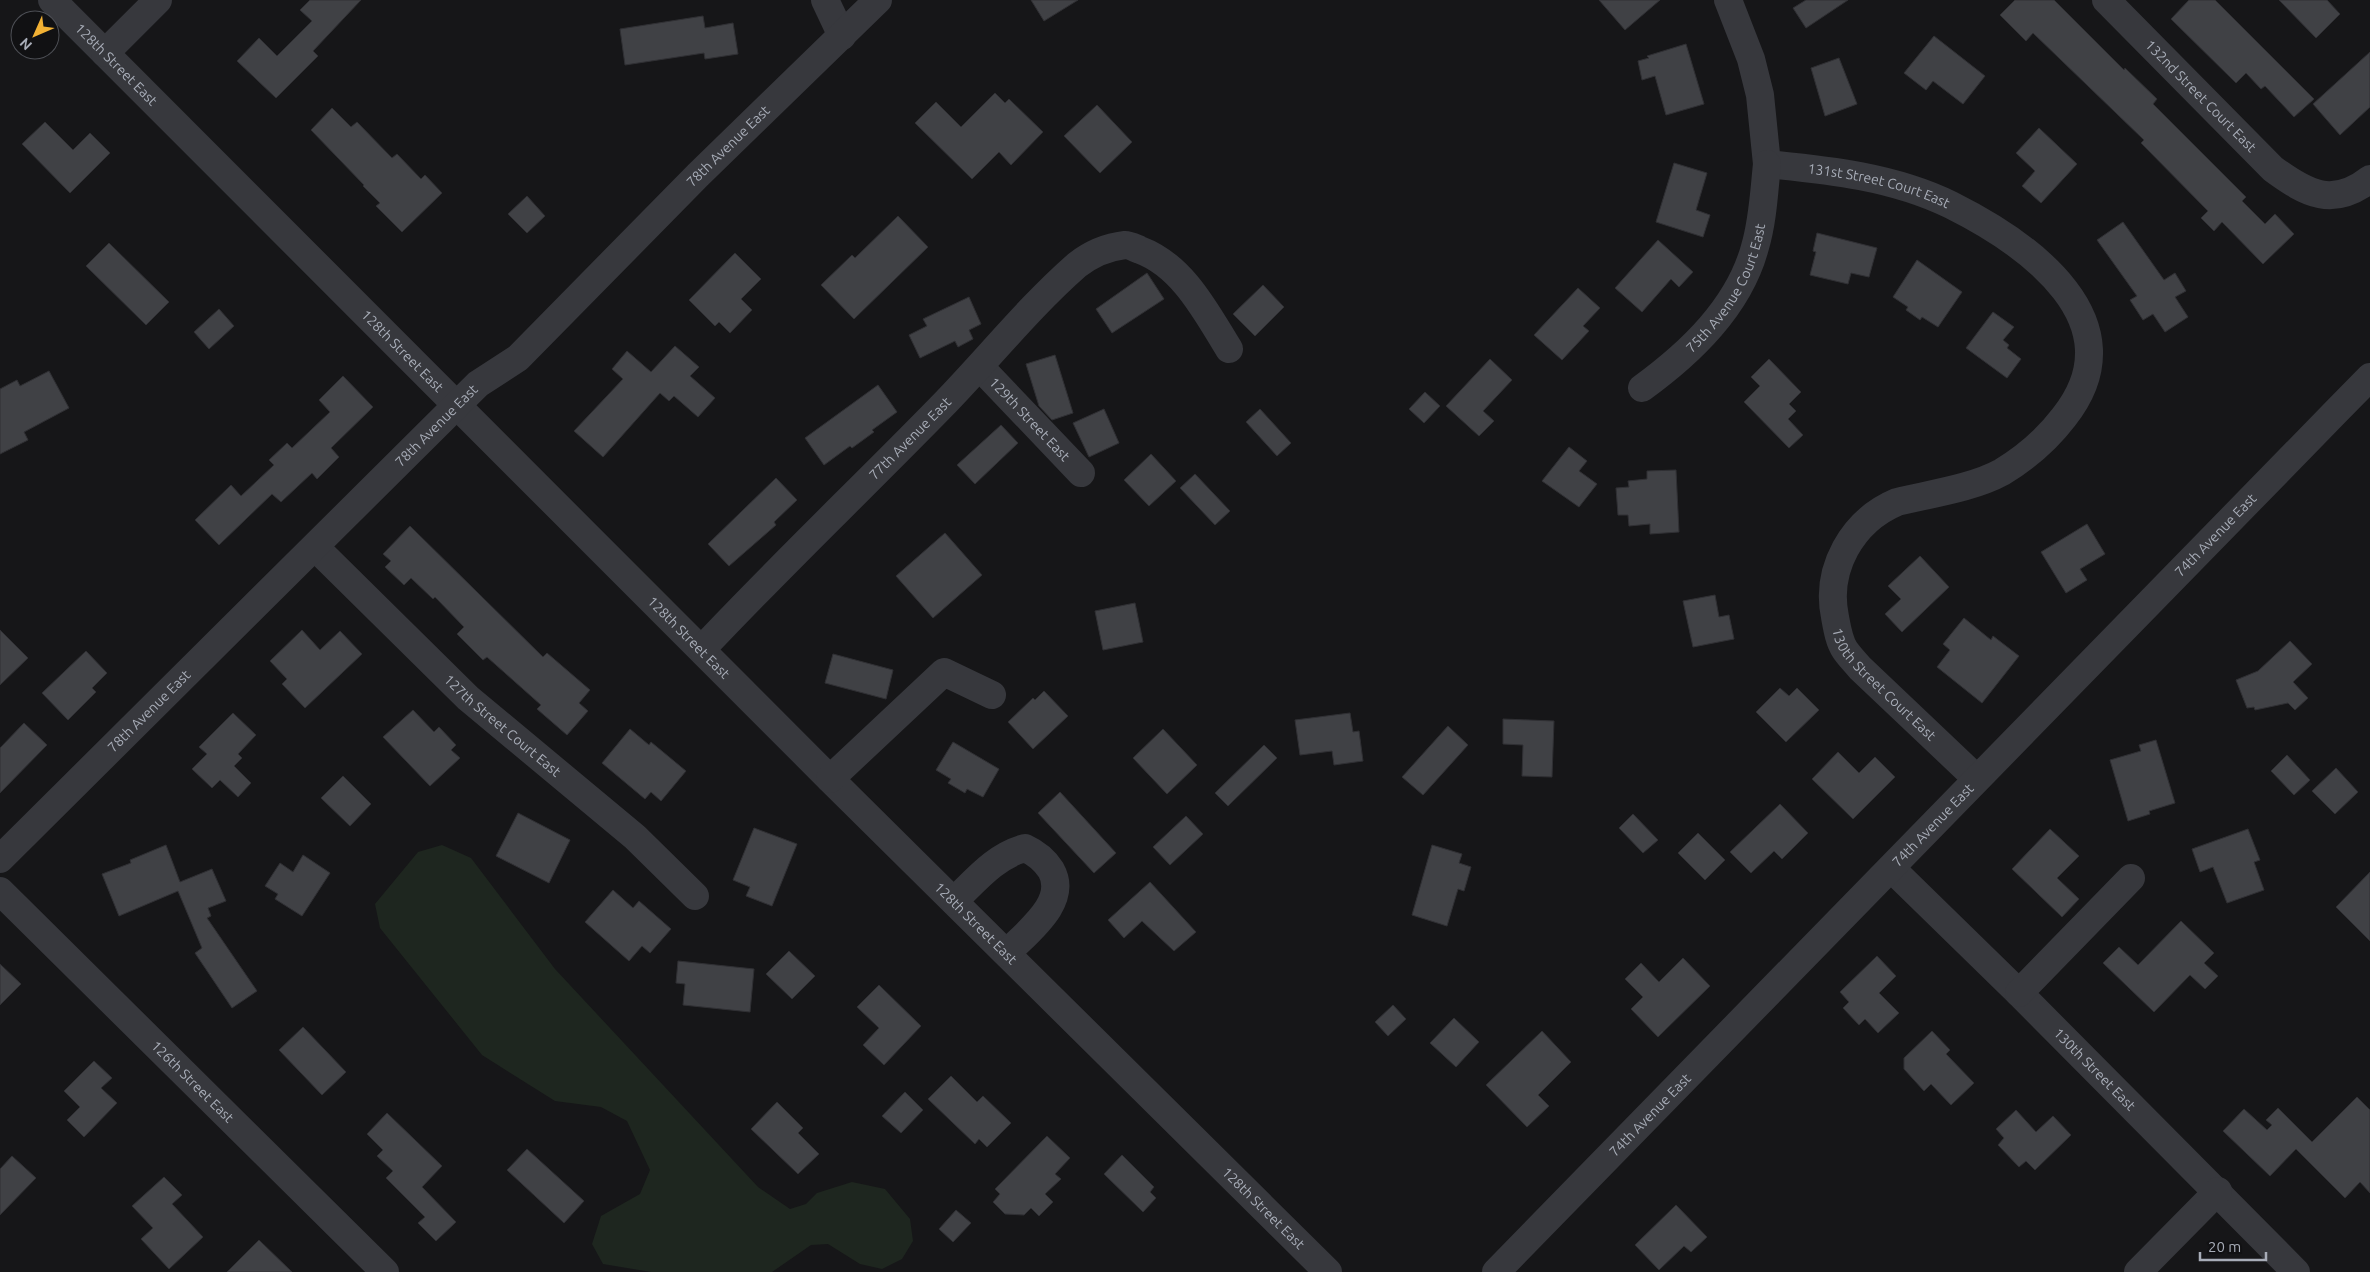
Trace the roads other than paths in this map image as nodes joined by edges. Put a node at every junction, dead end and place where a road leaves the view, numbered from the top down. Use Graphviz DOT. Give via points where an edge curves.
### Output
graph roads {
  1 [pos="52,0"];
  2 [pos="158,0"];
  3 [pos="825,0"];
  4 [pos="878,0"];
  5 [pos="1728,0"];
  6 [pos="2106,0"];
  7 [pos="842,36"];
  8 [pos="105,53"];
  9 [pos="1767,164"];
  10 [pos="2370,179"];
  11 [pos="2090,347"];
  12 [pos="1229,349"];
  13 [pos="980,367"];
  14 [pos="2370,377"];
  15 [pos="1642,388"];
  16 [pos="458,405"];
  17 [pos="1080,473"];
  18 [pos="315,547"];
  19 [pos="702,649"];
  20 [pos="992,694"];
  21 [pos="1976,778"];
  22 [pos="830,779"];
  23 [pos="0,859"];
  24 [pos="1892,869"];
  25 [pos="2131,878"];
  26 [pos="0,891"];
  27 [pos="695,896"];
  28 [pos="954,901"];
  29 [pos="1007,953"];
  30 [pos="2019,993"];
  31 [pos="2218,1191"];
  32 [pos="385,1272"];
  33 [pos="1328,1272"];
  34 [pos="1496,1272"];
  35 [pos="2138,1272"];
  36 [pos="2296,1272"];
  1 -- 8 [label="street, 128th Street East"];
  2 -- 8 [label="street"];
  3 -- 7 [label="street"];
  4 -- 7 [label="street, 78th Avenue East"];
  5 -- 9 [label="street" via="1751,59 1760,96"];
  6 -- 10 [label="street, 132nd Street Court East" via="2273,170 2298,188 2334,196 2356,190"];
  7 -- 16 [label="street, 78th Avenue East" via="698,175 518,358 478,384"];
  8 -- 16 [label="street, 128th Street East"];
  9 -- 11 [label="street, 131st Street Court East" via="1869,178 1912,190 1986,224 2055,278 2079,310"];
  9 -- 15 [label="street, 75th Avenue Court East" via="1760,223 1746,273 1721,315 1673,366"];
  11 -- 21 [label="street, 130th Street Court East" via="2083,387 2054,430 2001,472 1978,482 1885,507 1858,528 1847,543 1836,572 1832,605 1845,649 1860,668"];
  12 -- 13 [label="street, 77th Avenue East" via="1198,300 1174,272 1150,254 1128,245 1092,254 1078,265"];
  13 -- 17 [label="street, 129th Street East"];
  13 -- 19 [label="street, 77th Avenue East" via="780,565"];
  14 -- 21 [label="street, 74th Avenue East"];
  16 -- 18 [label="street, 78th Avenue East"];
  16 -- 19 [label="street, 128th Street East"];
  18 -- 23 [label="street, 78th Avenue East"];
  18 -- 27 [label="street, 127th Street Court East" via="468,698 635,837"];
  19 -- 22 [label="street, 128th Street East"];
  20 -- 22 [label="street" via="944,672"];
  21 -- 24 [label="street, 74th Avenue East"];
  22 -- 28 [label="street, 128th Street East"];
  24 -- 30 [label="street, 130th Street East"];
  24 -- 34 [label="street, 74th Avenue East"];
  25 -- 30 [label="street"];
  26 -- 32 [label="street, 126th Street East"];
  28 -- 29 [label="street, 128th Street East"];
  28 -- 29 [label="street" via="994,863 1012,852 1025,848 1037,853 1055,878 1056,891 1041,918"];
  29 -- 33 [label="street, 128th Street East"];
  30 -- 31 [label="street, 130th Street East"];
  31 -- 35 [label="street"];
  31 -- 36 [label="street, 130th Street East"];
}
